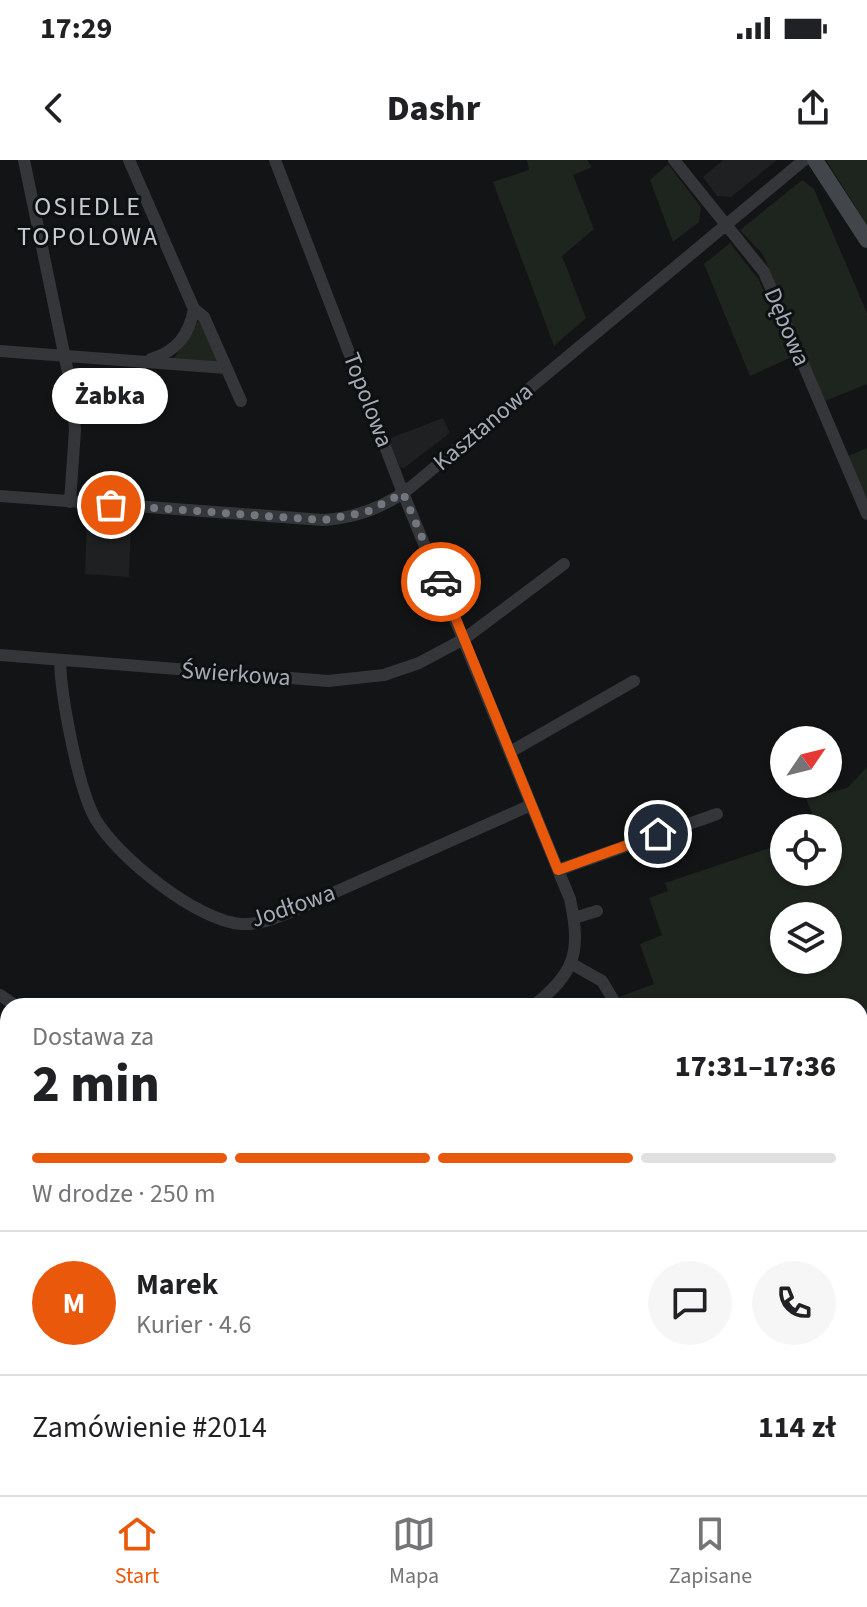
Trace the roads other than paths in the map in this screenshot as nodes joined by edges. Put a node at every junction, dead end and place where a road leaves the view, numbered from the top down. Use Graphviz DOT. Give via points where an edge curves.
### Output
graph roads {
  1 [pos="24,160"];
  2 [pos="129,160"];
  3 [pos="275,160"];
  4 [pos="674,160"];
  5 [pos="804,160"];
  6 [pos="815,160"];
  7 [pos="725,225"];
  8 [pos="867,240"];
  9 [pos="194,309"];
  10 [pos="0,351"];
  11 [pos="64,356"];
  12 [pos="144,362"];
  13 [pos="226,368"];
  14 [pos="241,401"];
  15 [pos="403,493"];
  16 [pos="0,496"];
  17 [pos="70,502"];
  18 [pos="867,514"];
  19 [pos="564,564"];
  20 [pos="464,639"];
  21 [pos="0,655"];
  22 [pos="60,660"];
  23 [pos="634,681"];
  24 [pos="510,752"];
  25 [pos="531,805"];
  26 [pos="717,814"];
  27 [pos="558,870"];
  28 [pos="597,911"];
  29 [pos="574,918"];
  30 [pos="572,964"];
  31 [pos="543,998"];
  32 [pos="612,998"];
  1 -- 11 [label="street"];
  2 -- 9 [label="street"];
  3 -- 15 [label="street, Topolowa"];
  4 -- 7 [label="street, Dębowa"];
  5 -- 7 [label="street, Kasztanowa"];
  6 -- 8 [label="main road"];
  7 -- 15 [label="street, Kasztanowa"];
  7 -- 18 [label="street, Dębowa" via="764,272"];
  9 -- 12 [label="street" via="183,340 167,354"];
  9 -- 13 [label="street" via="204,317"];
  10 -- 11 [label="street"];
  11 -- 12 [label="street"];
  11 -- 17 [label="street" via="75,430"];
  12 -- 13 [label="street"];
  13 -- 14 [label="street"];
  15 -- 17 [label="street, Kasztanowa" via="367,512 323,520"];
  15 -- 20 [label="street, Topolowa"];
  16 -- 17 [label="street, Kasztanowa"];
  19 -- 20 [label="street"];
  20 -- 22 [label="street, Świerkowa" via="419,663 352,680"];
  20 -- 24 [label="street, Topolowa"];
  21 -- 22 [label="street, Świerkowa"];
  22 -- 25 [label="street, Jodłowa" via="94,818 126,857 214,918 258,924"];
  23 -- 24 [label="street"];
  24 -- 25 [label="street, Topolowa"];
  25 -- 27 [label="street, Topolowa"];
  26 -- 27 [label="street"];
  27 -- 29 [label="street, Topolowa"];
  28 -- 29 [label="street"];
  29 -- 30 [label="street, Topolowa"];
  30 -- 31 [label="street"];
  30 -- 32 [label="street" via="602,981"];
}
